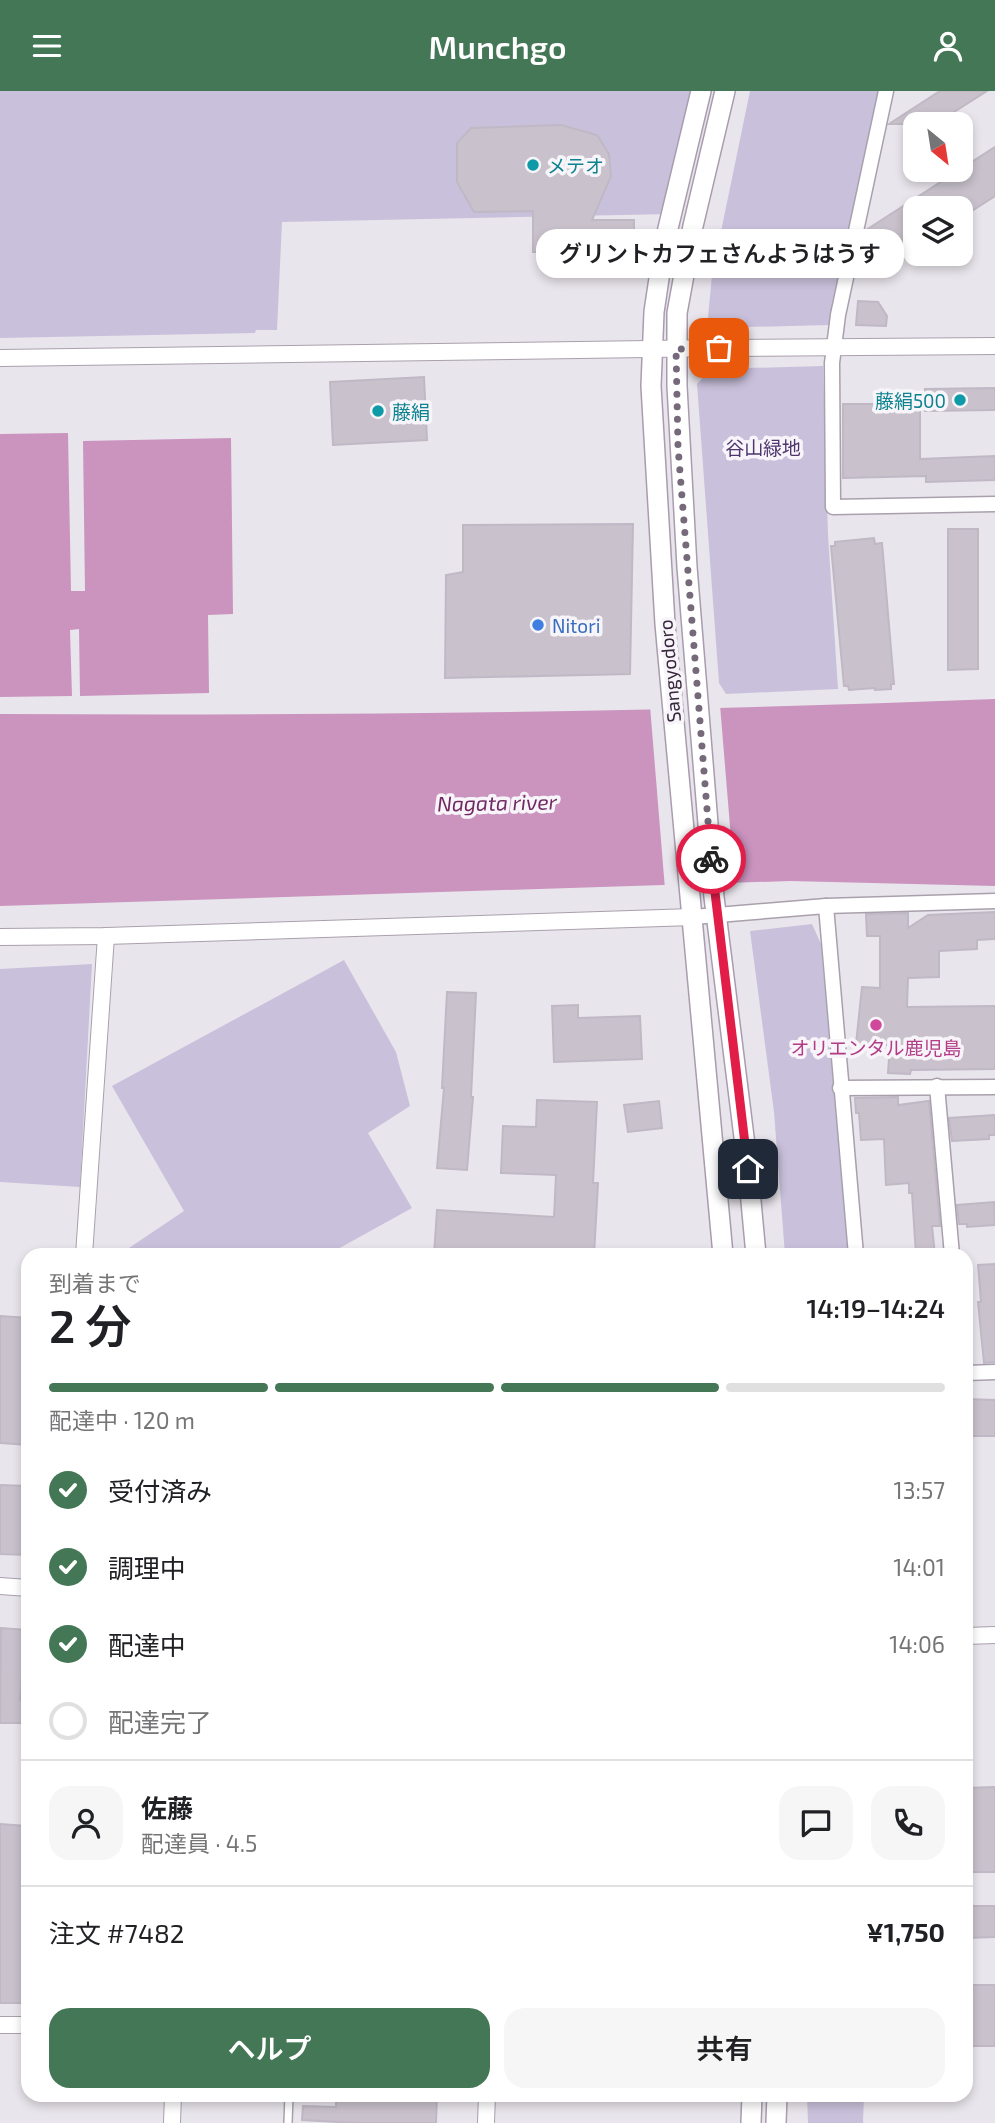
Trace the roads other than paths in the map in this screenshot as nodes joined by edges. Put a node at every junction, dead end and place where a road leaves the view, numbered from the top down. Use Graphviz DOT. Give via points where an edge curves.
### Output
graph roads {
  1 [pos="701,91"];
  2 [pos="725,91"];
  3 [pos="887,92"];
  4 [pos="835,346"];
  5 [pos="995,346"];
  6 [pos="676,349"];
  7 [pos="653,350"];
  8 [pos="0,358"];
  9 [pos="995,504"];
  10 [pos="995,901"];
  11 [pos="715,906"];
  12 [pos="826,906"];
  13 [pos="693,917"];
  14 [pos="106,936"];
  15 [pos="0,937"];
  16 [pos="937,1086"];
  17 [pos="995,1087"];
  18 [pos="840,1088"];
  19 [pos="84,1248"];
  20 [pos="722,1248"];
  21 [pos="755,1248"];
  22 [pos="855,1248"];
  23 [pos="951,1248"];
  24 [pos="995,1372"];
  25 [pos="973,1373"];
  26 [pos="0,1586"];
  27 [pos="21,1588"];
  28 [pos="995,1635"];
  29 [pos="973,1636"];
  30 [pos="0,2025"];
  31 [pos="21,2025"];
  32 [pos="173,2102"];
  33 [pos="289,2102"];
  34 [pos="486,2102"];
  35 [pos="752,2102"];
  36 [pos="776,2102"];
  37 [pos="172,2123"];
  38 [pos="288,2123"];
  39 [pos="486,2123"];
  40 [pos="751,2123"];
  41 [pos="776,2123"];
  1 -- 7 [label="main road, Sangyodoro" via="664,244"];
  2 -- 6 [label="main road, Sangyodoro" via="691,239 677,313"];
  3 -- 4 [label="street"];
  4 -- 5 [label="street"];
  4 -- 6 [label="street"];
  4 -- 9 [label="street" via="833,507"];
  6 -- 7 [label="street"];
  6 -- 11 [label="main road, Sangyodoro" via="678,447"];
  7 -- 8 [label="street"];
  7 -- 13 [label="main road, Sangyodoro" via="657,513"];
  10 -- 12 [label="street"];
  11 -- 12 [label="street"];
  11 -- 13 [label="street"];
  11 -- 21 [label="main road, Sangyodoro"];
  12 -- 18 [label="street"];
  13 -- 14 [label="street"];
  13 -- 20 [label="main road, Sangyodoro"];
  14 -- 15 [label="street"];
  14 -- 19 [label="street"];
  16 -- 17 [label="street"];
  16 -- 18 [label="street"];
  16 -- 23 [label="street"];
  18 -- 22 [label="street"];
  24 -- 25 [label="street"];
  26 -- 27 [label="street"];
  28 -- 29 [label="street"];
  30 -- 31 [label="street"];
  32 -- 37 [label="street"];
  33 -- 38 [label="lane"];
  34 -- 39 [label="street"];
  35 -- 40 [label="main road"];
  36 -- 41 [label="main road"];
}
